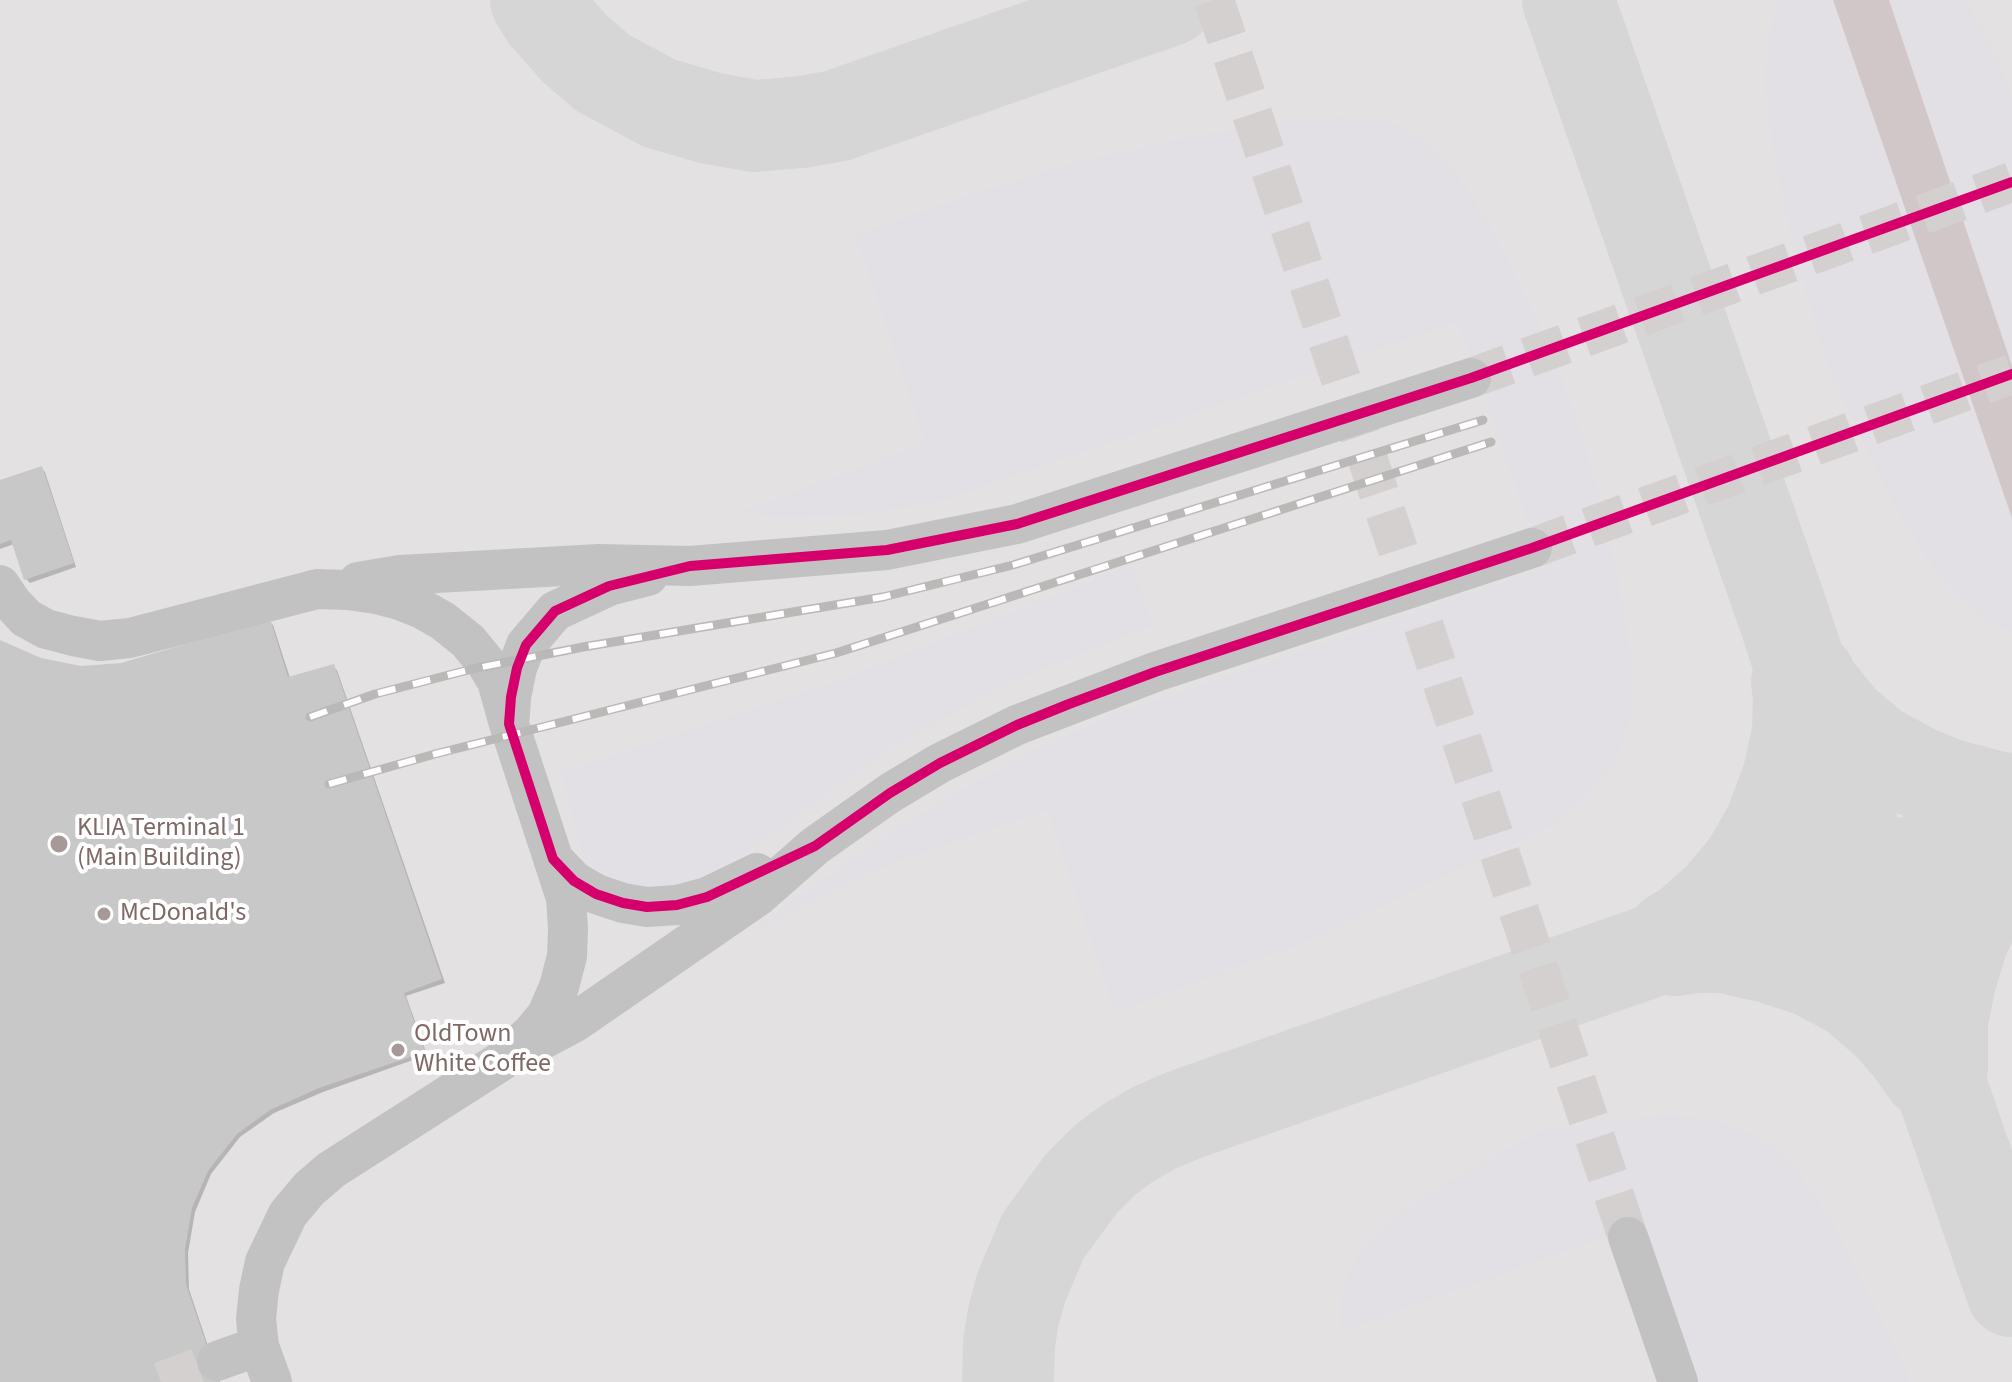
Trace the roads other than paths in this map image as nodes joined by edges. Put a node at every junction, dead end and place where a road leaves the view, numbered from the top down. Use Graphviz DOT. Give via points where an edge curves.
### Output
graph roads {
  1 [pos="1471,378"];
  2 [pos="1532,548"];
  3 [pos="690,566"];
  4 [pos="0,585"];
  5 [pos="317,589"];
  6 [pos="509,724"];
  7 [pos="815,846"];
  8 [pos="553,859"];
  9 [pos="500,1062"];
  10 [pos="1628,1237"];
  11 [pos="217,1361"];
  12 [pos="266,1364"];
  13 [pos="1678,1382"];
  1 -- 3 [label="street" via="1017,524 887,550"];
  2 -- 7 [label="street" via="1155,672 1017,725 940,763"];
  3 -- 5 [label="street" via="599,564 400,575"];
  3 -- 6 [label="street" via="609,586 555,611 526,645"];
  4 -- 5 [label="street" via="26,618 46,629 100,641 130,638"];
  5 -- 6 [label="street" via="399,600 443,621 486,663"];
  6 -- 8 [label="street"];
  7 -- 8 [label="street" via="707,897 647,907 596,894"];
  7 -- 9 [label="street" via="758,896 575,1022"];
  8 -- 9 [label="street" via="566,898 568,928 559,987 547,1015"];
  9 -- 12 [label="street" via="331,1170 288,1214 265,1262 259,1290 256,1319"];
  10 -- 13 [label="street"];
  11 -- 12 [label="street"];
}
